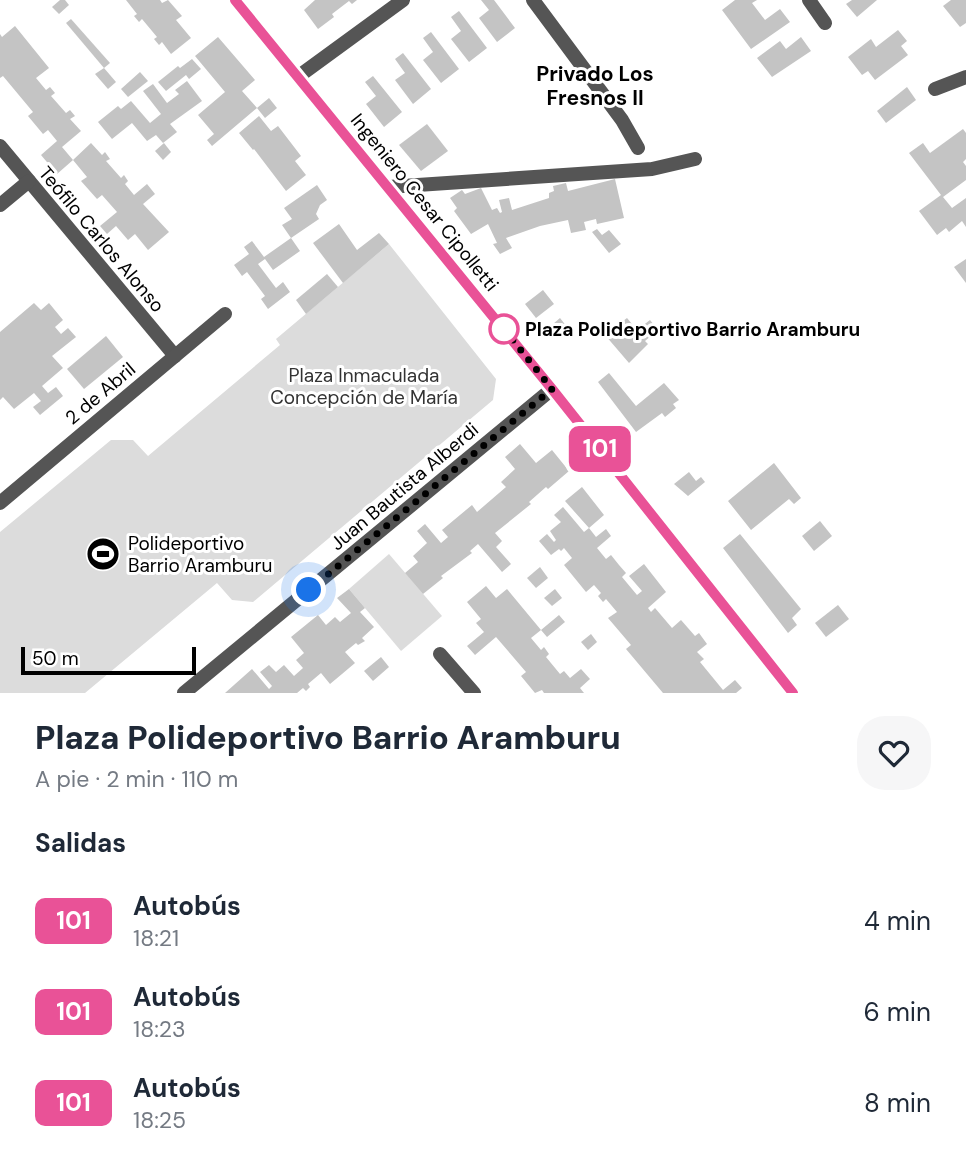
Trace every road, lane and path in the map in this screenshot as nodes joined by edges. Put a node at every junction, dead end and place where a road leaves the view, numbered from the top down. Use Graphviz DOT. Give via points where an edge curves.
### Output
graph roads {
  1 [pos="235,0"];
  2 [pos="403,0"];
  3 [pos="533,0"];
  4 [pos="808,0"];
  5 [pos="825,23"];
  6 [pos="299,76"];
  7 [pos="966,77"];
  8 [pos="935,89"];
  9 [pos="0,146"];
  10 [pos="638,148"];
  11 [pos="695,159"];
  12 [pos="29,181"];
  13 [pos="388,187"];
  14 [pos="0,205"];
  15 [pos="225,313"];
  16 [pos="175,356"];
  17 [pos="552,389"];
  18 [pos="0,503"];
  19 [pos="440,654"];
  20 [pos="184,693"];
  21 [pos="474,693"];
  22 [pos="793,693"];
  1 -- 6 [label="main road, Ingeniero Cesar Cipolletti"];
  2 -- 6 [label="street"];
  3 -- 10 [label="street"];
  4 -- 5 [label="street"];
  6 -- 13 [label="main road, Ingeniero Cesar Cipolletti"];
  7 -- 8 [label="street"];
  9 -- 12 [label="street, Teófilo Carlos Alonso"];
  11 -- 13 [label="street" via="652,169"];
  12 -- 14 [label="street"];
  12 -- 16 [label="street, Teófilo Carlos Alonso"];
  13 -- 17 [label="main road, Ingeniero Cesar Cipolletti"];
  15 -- 16 [label="street, 2 de Abril"];
  16 -- 18 [label="street, 2 de Abril"];
  17 -- 20 [label="street, Juan Bautista Alberdi"];
  17 -- 22 [label="main road, Ingeniero Cesar Cipolletti"];
  19 -- 21 [label="street"];
}
